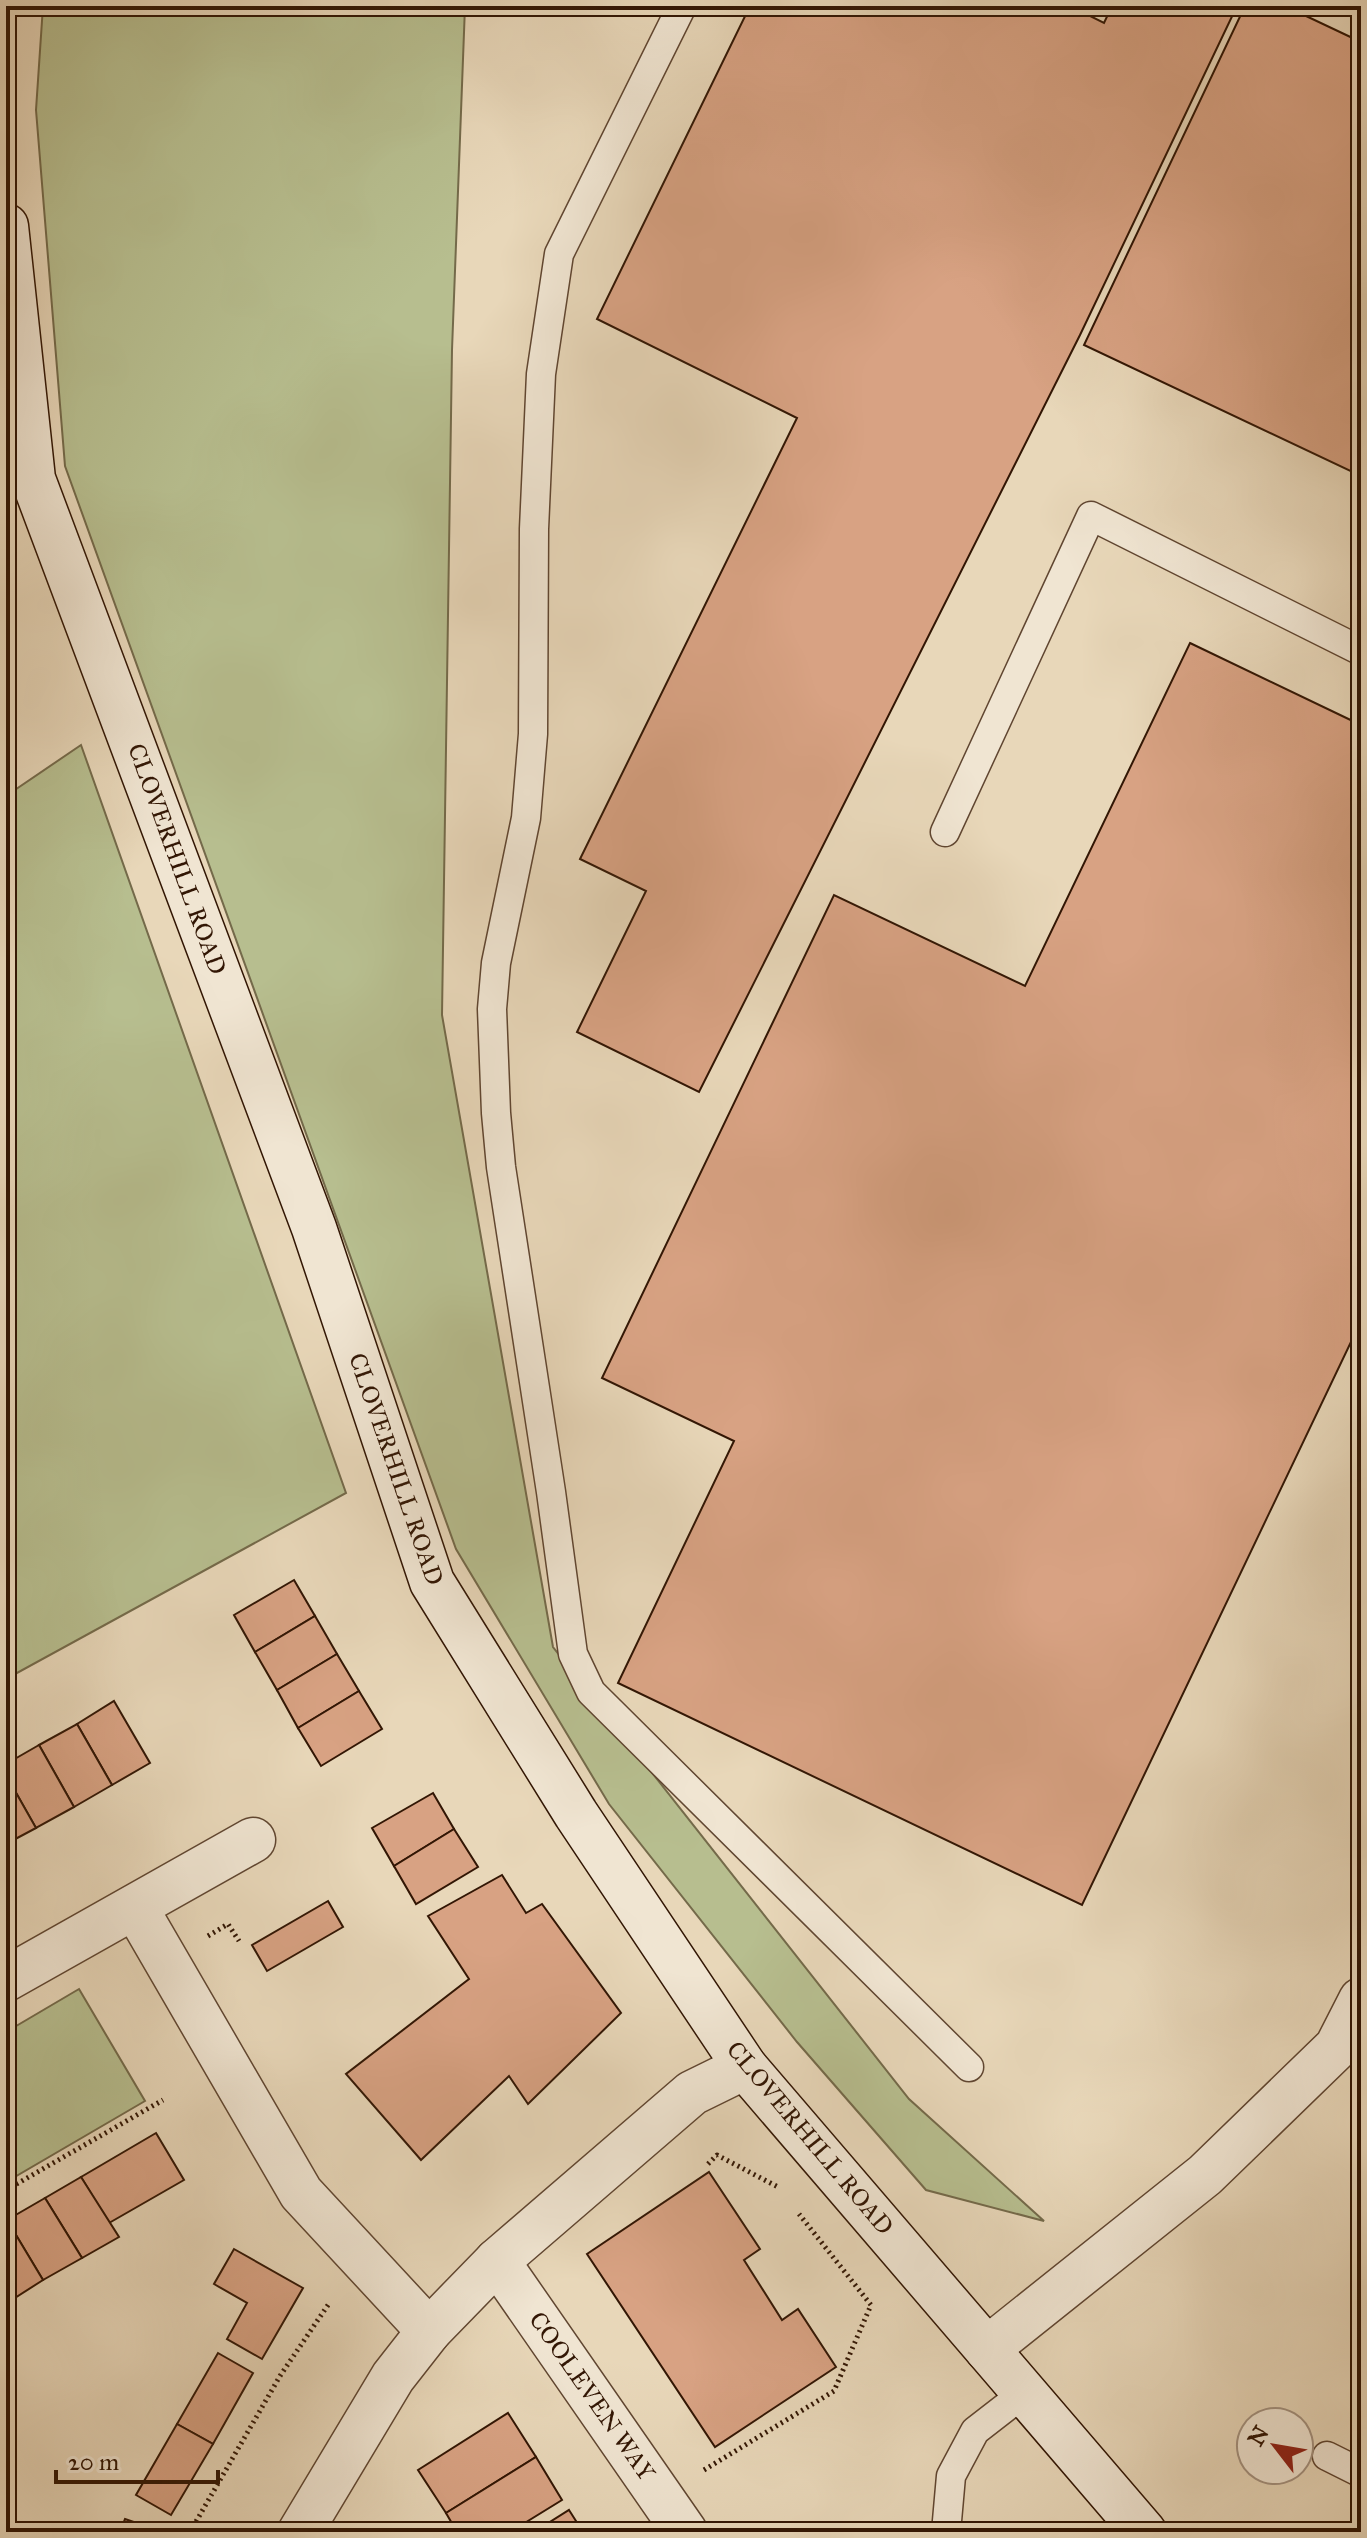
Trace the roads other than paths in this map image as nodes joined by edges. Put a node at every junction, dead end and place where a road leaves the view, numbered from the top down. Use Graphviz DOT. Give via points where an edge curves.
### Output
graph roads {
  1 [pos="682,6"];
  2 [pos="6,226"];
  3 [pos="1361,651"];
  4 [pos="945,832"];
  5 [pos="253,1840"];
  6 [pos="135,1907"];
  7 [pos="6,1979"];
  8 [pos="1361,2000"];
  9 [pos="745,2067"];
  10 [pos="969,2067"];
  11 [pos="497,2261"];
  12 [pos="429,2331"];
  13 [pos="987,2349"];
  14 [pos="1024,2393"];
  15 [pos="1327,2456"];
  16 [pos="1361,2473"];
  17 [pos="300,2532"];
  18 [pos="685,2532"];
  19 [pos="946,2532"];
  20 [pos="1144,2532"];
  1 -- 10 [label="lane" via="559,254 555,275 541,374 533,734 526,818 496,963 492,1009 501,1167 580,1673 591,1692"];
  2 -- 9 [label="street, CLOVERHILL ROAD" via="33,479 314,1228 432,1582 576,1814"];
  3 -- 4 [label="lane" via="1091,516"];
  5 -- 6 [label="street"];
  6 -- 7 [label="street"];
  6 -- 12 [label="street" via="301,2193"];
  8 -- 13 [label="street" via="1337,2047 1205,2175"];
  9 -- 11 [label="street" via="692,2093"];
  9 -- 13 [label="street, CLOVERHILL ROAD"];
  11 -- 12 [label="street"];
  11 -- 18 [label="street, COOLEVEN WAY"];
  12 -- 17 [label="street" via="393,2377"];
  13 -- 14 [label="street, CLOVERHILL ROAD"];
  14 -- 19 [label="lane" via="975,2431 951,2476"];
  14 -- 20 [label="street, CLOVERHILL ROAD"];
  15 -- 16 [label="lane"];
}
